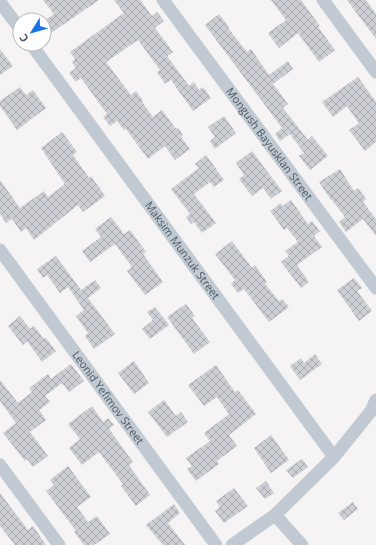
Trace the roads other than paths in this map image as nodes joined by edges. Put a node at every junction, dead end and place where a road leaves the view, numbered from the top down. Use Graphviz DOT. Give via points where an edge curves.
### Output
graph roads {
  1 [pos="162,0"];
  2 [pos="323,0"];
  3 [pos="0,2"];
  4 [pos="12,18"];
  5 [pos="37,52"];
  6 [pos="376,72"];
  7 [pos="0,250"];
  8 [pos="376,288"];
  9 [pos="376,400"];
  10 [pos="334,457"];
  11 [pos="0,465"];
  12 [pos="276,515"];
  13 [pos="59,545"];
  14 [pos="216,545"];
  15 [pos="232,545"];
  16 [pos="302,545"];
  1 -- 8 [label="street, Mongush Bayusklan Street"];
  2 -- 6 [label="street"];
  3 -- 4 [label="street"];
  5 -- 10 [label="street, Maksim Munzuk Street"];
  7 -- 14 [label="street, Leonid Yefimov Street"];
  9 -- 10 [label="street" via="371,412"];
  10 -- 12 [label="street"];
  11 -- 13 [label="street"];
  12 -- 15 [label="street"];
  12 -- 16 [label="street"];
}
